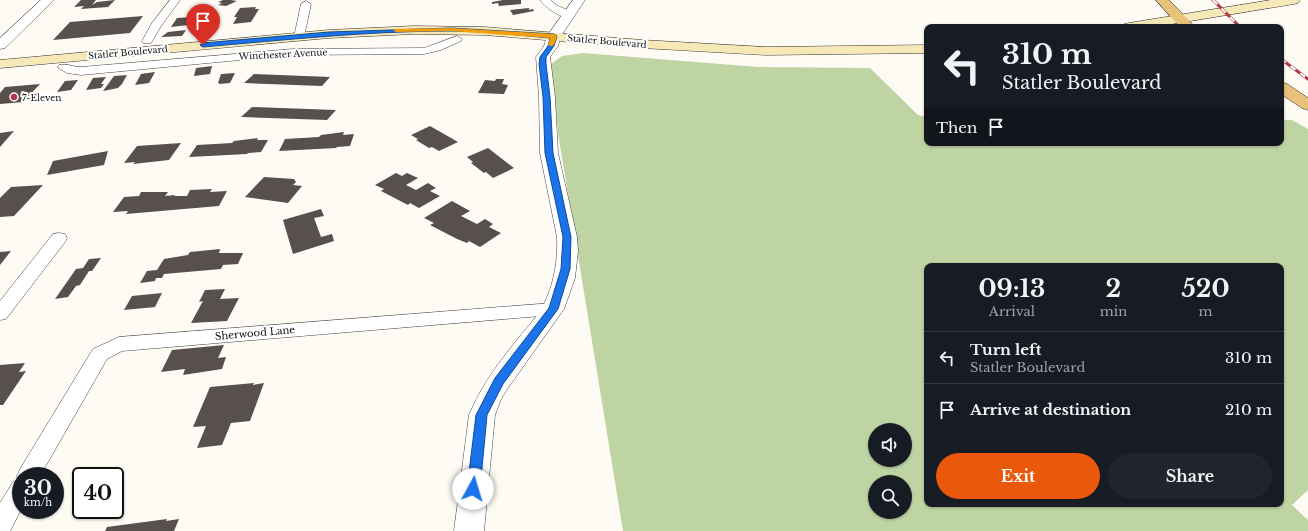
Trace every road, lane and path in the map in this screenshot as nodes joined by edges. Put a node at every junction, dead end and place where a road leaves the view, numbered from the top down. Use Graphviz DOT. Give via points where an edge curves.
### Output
graph roads {
  1 [pos="48,0"];
  2 [pos="175,0"];
  3 [pos="545,0"];
  4 [pos="579,0"];
  5 [pos="1162,0"];
  6 [pos="1180,0"];
  7 [pos="306,4"];
  8 [pos="1297,5"];
  9 [pos="570,15"];
  10 [pos="1193,24"];
  11 [pos="299,37"];
  12 [pos="147,41"];
  13 [pos="552,41"];
  14 [pos="0,44"];
  15 [pos="924,49"];
  16 [pos="0,51"];
  17 [pos="87,55"];
  18 [pos="924,59"];
  19 [pos="0,64"];
  20 [pos="63,67"];
  21 [pos="0,73"];
  22 [pos="1284,89"];
  23 [pos="1284,101"];
  24 [pos="1308,105"];
  25 [pos="1308,116"];
  26 [pos="59,238"];
  27 [pos="553,309"];
  28 [pos="0,314"];
  29 [pos="33,467"];
  30 [pos="12,504"];
  31 [pos="0,524"];
  32 [pos="469,531"];
  1 -- 14 [label="street"];
  2 -- 12 [label="street"];
  3 -- 9 [label="street" via="552,7"];
  4 -- 9 [label="street"];
  5 -- 10 [label="main road"];
  6 -- 10 [label="main road"];
  7 -- 11 [label="street"];
  8 -- 10 [label="main road"];
  9 -- 13 [label="street"];
  11 -- 13 [label="main road, Statler Boulevard" via="383,31 451,30"];
  11 -- 17 [label="main road, Statler Boulevard"];
  13 -- 15 [label="main road, Statler Boulevard" via="841,52"];
  13 -- 18 [label="main road, Statler Boulevard" via="660,56 736,60"];
  13 -- 20 [label="main road, Statler Boulevard" via="358,41"];
  13 -- 27 [label="street" via="542,64 547,97 548,136 568,250 564,278"];
  16 -- 17 [label="main road" via="7,59 19,60"];
  17 -- 19 [label="main road, Statler Boulevard"];
  17 -- 20 [label="street"];
  20 -- 21 [label="main road, Statler Boulevard"];
  22 -- 24 [label="main road"];
  23 -- 25 [label="main road"];
  26 -- 28 [label="street"];
  27 -- 29 [label="street, Sherwood Lane" via="119,344 100,354"];
  27 -- 32 [label="street" via="499,381 485,406"];
  30 -- 31 [label="street"];
}
